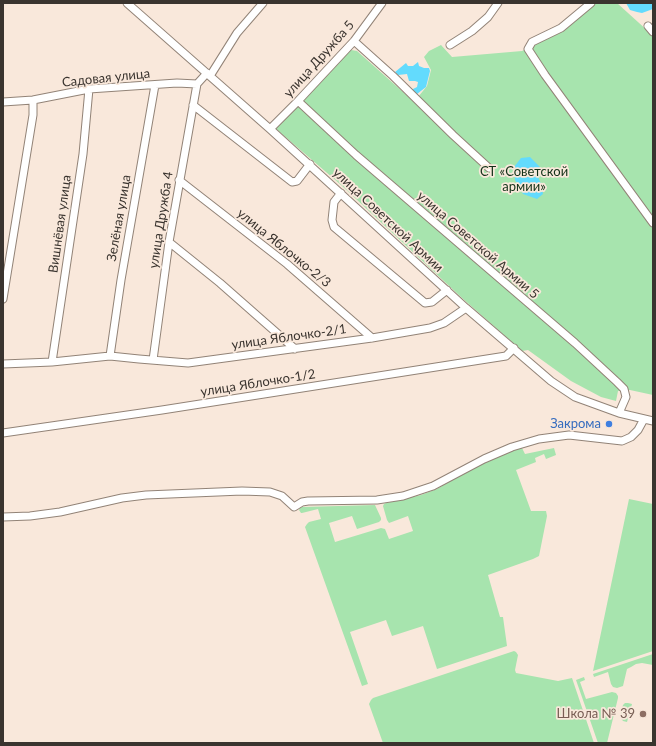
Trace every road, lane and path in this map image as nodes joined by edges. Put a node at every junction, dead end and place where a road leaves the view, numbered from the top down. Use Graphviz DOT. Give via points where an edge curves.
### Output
graph roads {
  1 [pos="127,3"];
  2 [pos="139,3"];
  3 [pos="263,3"];
  4 [pos="382,3"];
  5 [pos="498,3"];
  6 [pos="591,3"];
  7 [pos="134,9"];
  8 [pos="354,41"];
  9 [pos="450,45"];
  10 [pos="208,74"];
  11 [pos="197,84"];
  12 [pos="154,85"];
  13 [pos="89,89"];
  14 [pos="33,100"];
  15 [pos="298,101"];
  16 [pos="3,102"];
  17 [pos="193,105"];
  18 [pos="270,129"];
  19 [pos="310,164"];
  20 [pos="489,168"];
  21 [pos="179,180"];
  22 [pos="341,193"];
  23 [pos="653,223"];
  24 [pos="169,242"];
  25 [pos="447,290"];
  26 [pos="3,299"];
  27 [pos="466,308"];
  28 [pos="372,338"];
  29 [pos="296,348"];
  30 [pos="514,348"];
  31 [pos="110,356"];
  32 [pos="153,360"];
  33 [pos="52,362"];
  34 [pos="3,364"];
  35 [pos="619,413"];
  36 [pos="644,419"];
  37 [pos="653,421"];
  38 [pos="3,433"];
  39 [pos="3,517"];
  1 -- 7 [label="street, улица Советской Армии"];
  2 -- 7 [label="street"];
  3 -- 10 [label="street" via="237,33"];
  4 -- 8 [label="street, улица Дружба 5"];
  5 -- 9 [label="street" via="488,17"];
  6 -- 23 [label="street" via="560,28 532,42 528,49"];
  7 -- 10 [label="street, улица Советской Армии"];
  8 -- 15 [label="street, улица Дружба 5"];
  8 -- 20 [label="street"];
  10 -- 11 [label="street"];
  10 -- 18 [label="street, улица Советской Армии"];
  11 -- 12 [label="street, Садовая улица"];
  11 -- 17 [label="street, улица Дружба 4"];
  12 -- 13 [label="street, Садовая улица"];
  12 -- 31 [label="street, Зелёная улица"];
  13 -- 14 [label="street, Садовая улица"];
  13 -- 33 [label="street, Вишнёвая улица" via="83,154"];
  14 -- 16 [label="street, Садовая улица"];
  14 -- 26 [label="street" via="33,115"];
  15 -- 18 [label="street, улица Дружба 5"];
  15 -- 35 [label="street, улица Советской Армии 5" via="356,155 617,382 624,389 626,397"];
  17 -- 19 [label="street" via="292,182 297,181"];
  17 -- 21 [label="street, улица Дружба 4"];
  18 -- 19 [label="street, улица Советской Армии"];
  19 -- 22 [label="street, улица Советской Армии"];
  21 -- 24 [label="street, улица Дружба 4"];
  21 -- 28 [label="street, улица Яблочко-2/3" via="287,264"];
  22 -- 25 [label="street, улица Советской Армии"];
  22 -- 25 [label="street" via="334,202 334,227 425,303 432,302"];
  24 -- 29 [label="street"];
  24 -- 32 [label="street, улица Дружба 4"];
  25 -- 27 [label="street, улица Советской Армии"];
  27 -- 28 [label="street, улица Яблочко-2/1" via="444,323 430,328"];
  27 -- 30 [label="street, улица Советской Армии"];
  28 -- 29 [label="street, улица Яблочко-2/1"];
  29 -- 32 [label="street, улица Яблочко-2/1" via="188,363"];
  30 -- 35 [label="street, улица Советской Армии" via="551,381 575,397"];
  30 -- 38 [label="street, улица Яблочко-1/2" via="506,356"];
  31 -- 32 [label="street, улица Яблочко-2/1"];
  31 -- 33 [label="street, улица Яблочко-2/1"];
  33 -- 34 [label="street, улица Яблочко-2/1"];
  35 -- 36 [label="street, улица Советской Армии"];
  36 -- 37 [label="street, улица Советской Армии"];
  36 -- 39 [label="street" via="638,430 622,441 569,435 539,439 484,459 433,486 377,500 302,502 294,507 282,496 270,492 177,493 122,498 60,512"];
}
